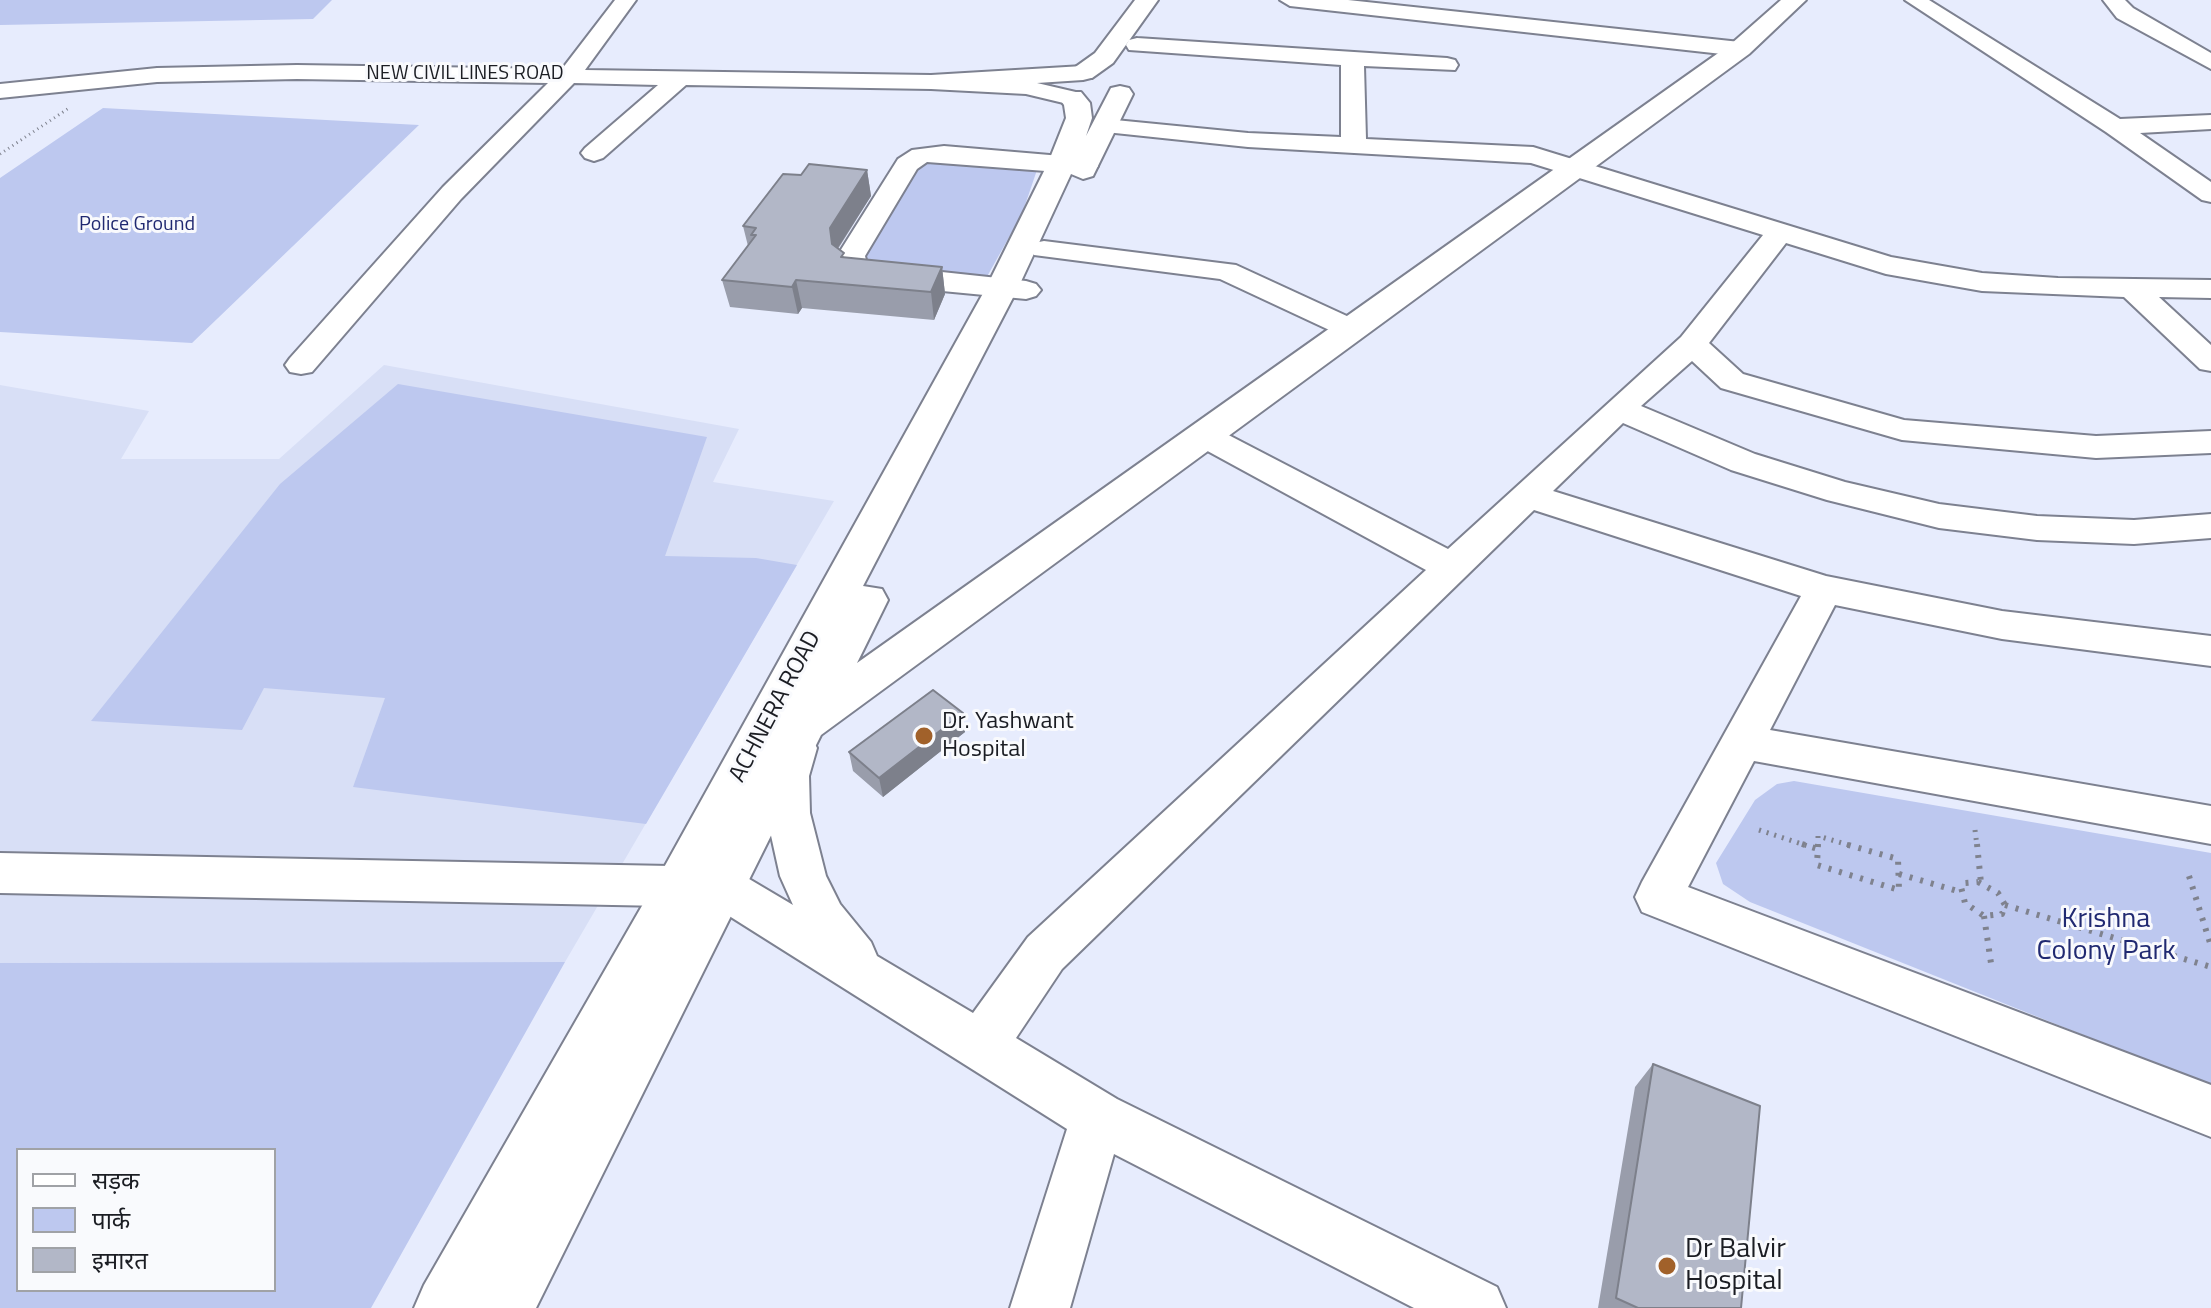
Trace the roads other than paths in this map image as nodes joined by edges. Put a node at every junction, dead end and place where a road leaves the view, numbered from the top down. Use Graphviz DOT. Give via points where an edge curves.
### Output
graph roads {
  1 [pos="626,0"];
  2 [pos="1290,0"];
  3 [pos="1795,0"];
  4 [pos="1915,0"];
  5 [pos="1925,0"];
  6 [pos="2113,0"];
  7 [pos="1145,5"];
  8 [pos="1952,21"];
  9 [pos="1137,45"];
  10 [pos="1740,49"];
  11 [pos="1448,50"];
  12 [pos="1352,59"];
  13 [pos="2211,62"];
  14 [pos="570,74"];
  15 [pos="680,78"];
  16 [pos="0,91"];
  17 [pos="1101,94"];
  18 [pos="2211,122"];
  19 [pos="2115,127"];
  20 [pos="1354,145"];
  21 [pos="594,153"];
  22 [pos="1074,164"];
  23 [pos="1575,168"];
  24 [pos="2211,194"];
  25 [pos="1780,232"];
  26 [pos="1044,249"];
  27 [pos="2132,288"];
  28 [pos="1014,289"];
  29 [pos="2211,289"];
  30 [pos="1351,329"];
  31 [pos="1692,344"];
  32 [pos="2211,362"];
  33 [pos="301,365"];
  34 [pos="1619,409"];
  35 [pos="1203,435"];
  36 [pos="2211,442"];
  37 [pos="1529,496"];
  38 [pos="2211,526"];
  39 [pos="1453,568"];
  40 [pos="1824,589"];
  41 [pos="2211,651"];
  42 [pos="803,725"];
  43 [pos="1742,742"];
  44 [pos="2211,825"];
  45 [pos="0,873"];
  46 [pos="701,887"];
  47 [pos="874,981"];
  48 [pos="980,1047"];
  49 [pos="2211,1111"];
  50 [pos="1098,1118"];
  51 [pos="447,1308"];
  52 [pos="502,1308"];
  53 [pos="1040,1308"];
  54 [pos="1476,1308"];
  1 -- 14 [label="street"];
  2 -- 11 [label="street"];
  3 -- 10 [label="main road"];
  4 -- 8 [label="street"];
  5 -- 8 [label="street"];
  6 -- 13 [label="street" via="2125,13"];
  7 -- 9 [label="main road"];
  7 -- 17 [label="main road" via="1104,58"];
  8 -- 19 [label="street"];
  9 -- 12 [label="street"];
  9 -- 17 [label="main road"];
  10 -- 11 [label="street"];
  10 -- 23 [label="main road"];
  11 -- 12 [label="street"];
  12 -- 20 [label="street"];
  14 -- 15 [label="street, NEW CIVIL LINES ROAD"];
  14 -- 16 [label="street, NEW CIVIL LINES ROAD" via="297,72 107,78"];
  14 -- 33 [label="street" via="452,193"];
  15 -- 17 [label="street, NEW CIVIL LINES ROAD" via="931,82"];
  15 -- 21 [label="street"];
  17 -- 20 [label="street, NEW CIVIL LINES ROAD" via="1248,140"];
  17 -- 22 [label="main road, ACHNERA ROAD" via="1077,103"];
  18 -- 19 [label="street"];
  19 -- 24 [label="street"];
  20 -- 23 [label="street, NEW CIVIL LINES ROAD" via="1533,155"];
  22 -- 26 [label="main road, ACHNERA ROAD"];
  22 -- 28 [label="main road, ACHNERA ROAD"];
  22 -- 28 [label="street" via="921,155 907,164 851,256 853,269 869,275"];
  23 -- 25 [label="street, NEW CIVIL LINES ROAD"];
  23 -- 30 [label="main road"];
  25 -- 27 [label="street, NEW CIVIL LINES ROAD" via="1886,265 1982,282"];
  25 -- 31 [label="street"];
  26 -- 28 [label="main road, ACHNERA ROAD"];
  26 -- 30 [label="street" via="1226,271"];
  27 -- 29 [label="street, NEW CIVIL LINES ROAD"];
  27 -- 32 [label="street"];
  28 -- 42 [label="main road, ACHNERA ROAD"];
  28 -- 46 [label="main road, ACHNERA ROAD"];
  30 -- 35 [label="main road"];
  31 -- 34 [label="street"];
  31 -- 36 [label="street" via="1732,381 1902,430 2096,447"];
  34 -- 37 [label="street"];
  34 -- 38 [label="street" via="1743,462 1939,516 2050,529 2134,532"];
  35 -- 39 [label="street"];
  35 -- 42 [label="main road"];
  37 -- 39 [label="street"];
  37 -- 40 [label="street"];
  39 -- 48 [label="street" via="1045,953"];
  40 -- 41 [label="street" via="2002,625"];
  40 -- 43 [label="street"];
  42 -- 46 [label="main road, ACHNERA ROAD"];
  42 -- 47 [label="street" via="787,776 788,813 803,876 823,919"];
  43 -- 44 [label="street"];
  43 -- 49 [label="street" via="1659,897"];
  45 -- 46 [label="street"];
  46 -- 47 [label="street"];
  46 -- 51 [label="main road, ACHNERA ROAD"];
  46 -- 52 [label="main road, ACHNERA ROAD"];
  47 -- 48 [label="street"];
  48 -- 50 [label="street"];
  50 -- 53 [label="street"];
  50 -- 54 [label="street"];
}
